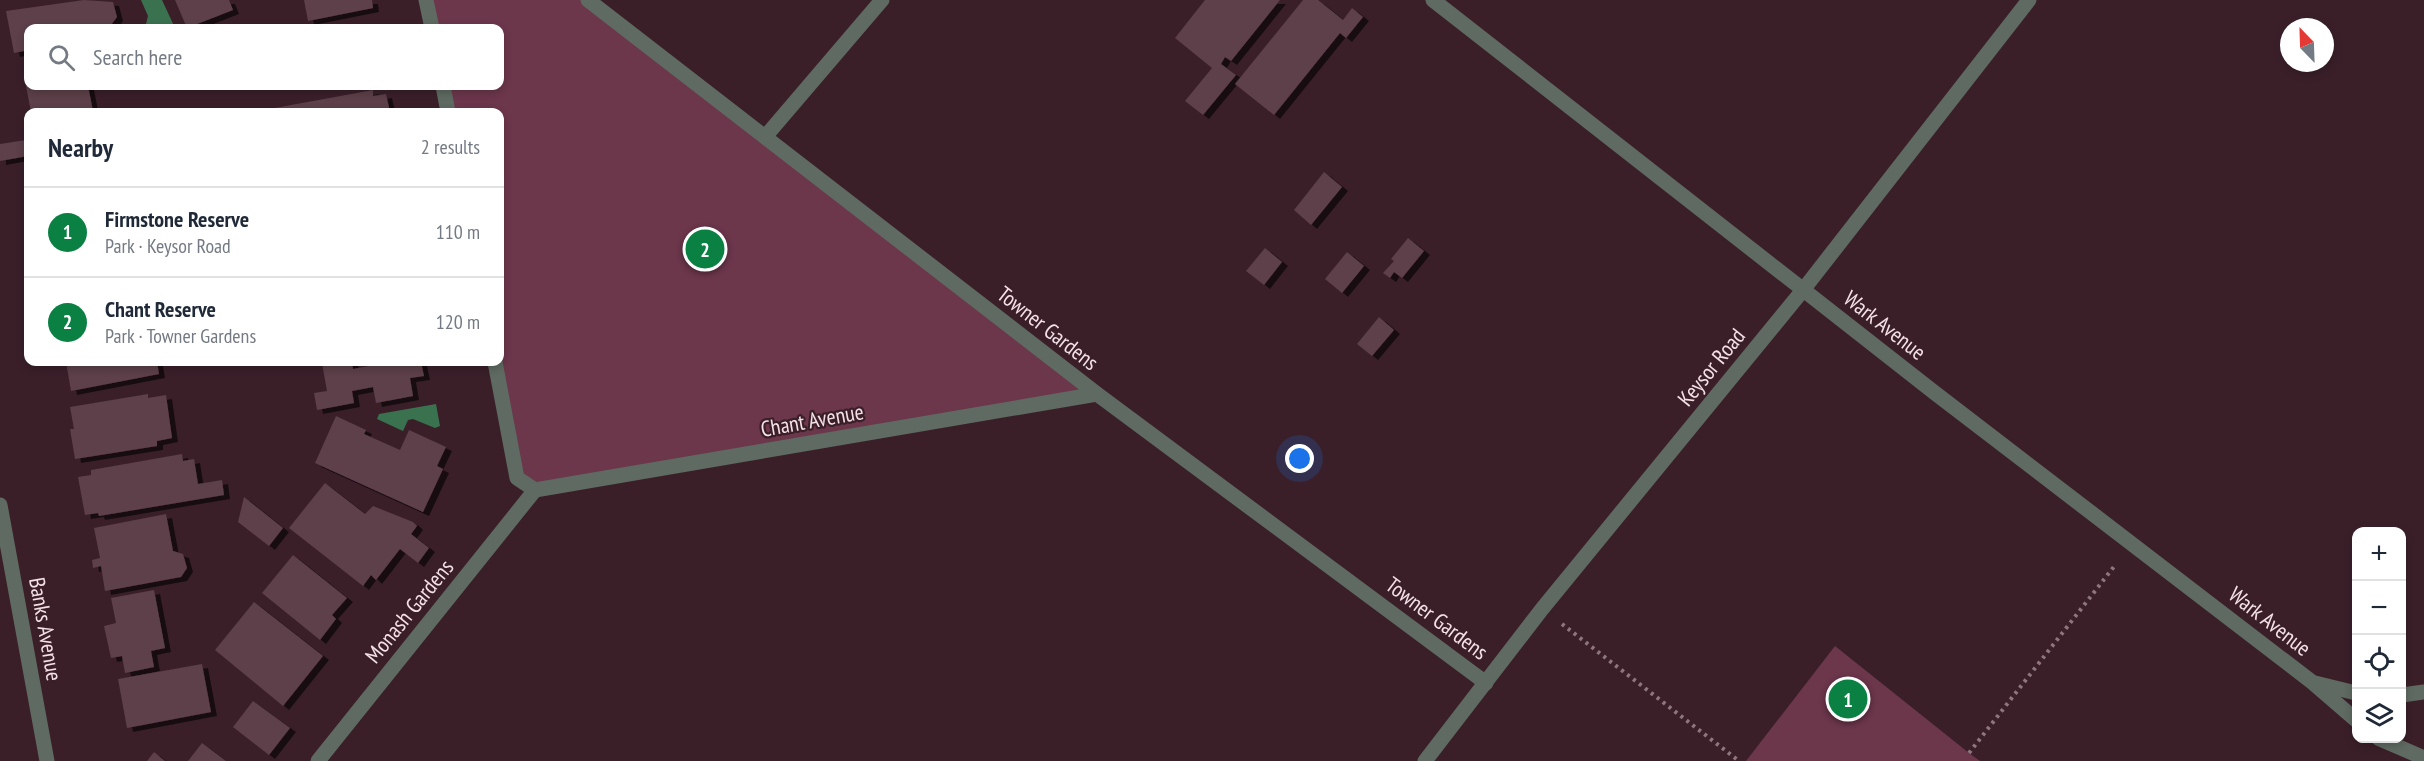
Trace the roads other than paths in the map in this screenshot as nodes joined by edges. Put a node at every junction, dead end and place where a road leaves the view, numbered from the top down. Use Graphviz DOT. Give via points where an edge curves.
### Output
graph roads {
  1 [pos="426,0"];
  2 [pos="588,0"];
  3 [pos="882,0"];
  4 [pos="1433,0"];
  5 [pos="2029,0"];
  6 [pos="431,24"];
  7 [pos="444,90"];
  8 [pos="447,108"];
  9 [pos="765,137"];
  10 [pos="1803,290"];
  11 [pos="496,366"];
  12 [pos="1097,394"];
  13 [pos="535,490"];
  14 [pos="0,505"];
  15 [pos="2312,682"];
  16 [pos="1486,683"];
  17 [pos="2352,692"];
  18 [pos="2424,692"];
  19 [pos="2406,694"];
  20 [pos="2352,717"];
  21 [pos="2390,743"];
  22 [pos="2424,758"];
  23 [pos="47,761"];
  24 [pos="318,761"];
  25 [pos="1425,761"];
  1 -- 6 [label="street"];
  2 -- 9 [label="street, Towner Gardens"];
  3 -- 9 [label="street"];
  4 -- 10 [label="street, Wark Avenue"];
  5 -- 10 [label="street, Keysor Road"];
  7 -- 8 [label="street"];
  9 -- 12 [label="street, Towner Gardens"];
  10 -- 15 [label="street, Wark Avenue"];
  10 -- 16 [label="street, Keysor Road"];
  11 -- 13 [label="street" via="517,478"];
  12 -- 13 [label="street, Chant Avenue"];
  12 -- 16 [label="street, Towner Gardens"];
  13 -- 24 [label="street, Monash Gardens"];
  14 -- 23 [label="street, Banks Avenue"];
  15 -- 17 [label="street, Wark Avenue"];
  15 -- 20 [label="street, Wark Avenue"];
  16 -- 25 [label="street, Keysor Road"];
  18 -- 19 [label="street"];
  21 -- 22 [label="street"];
}
